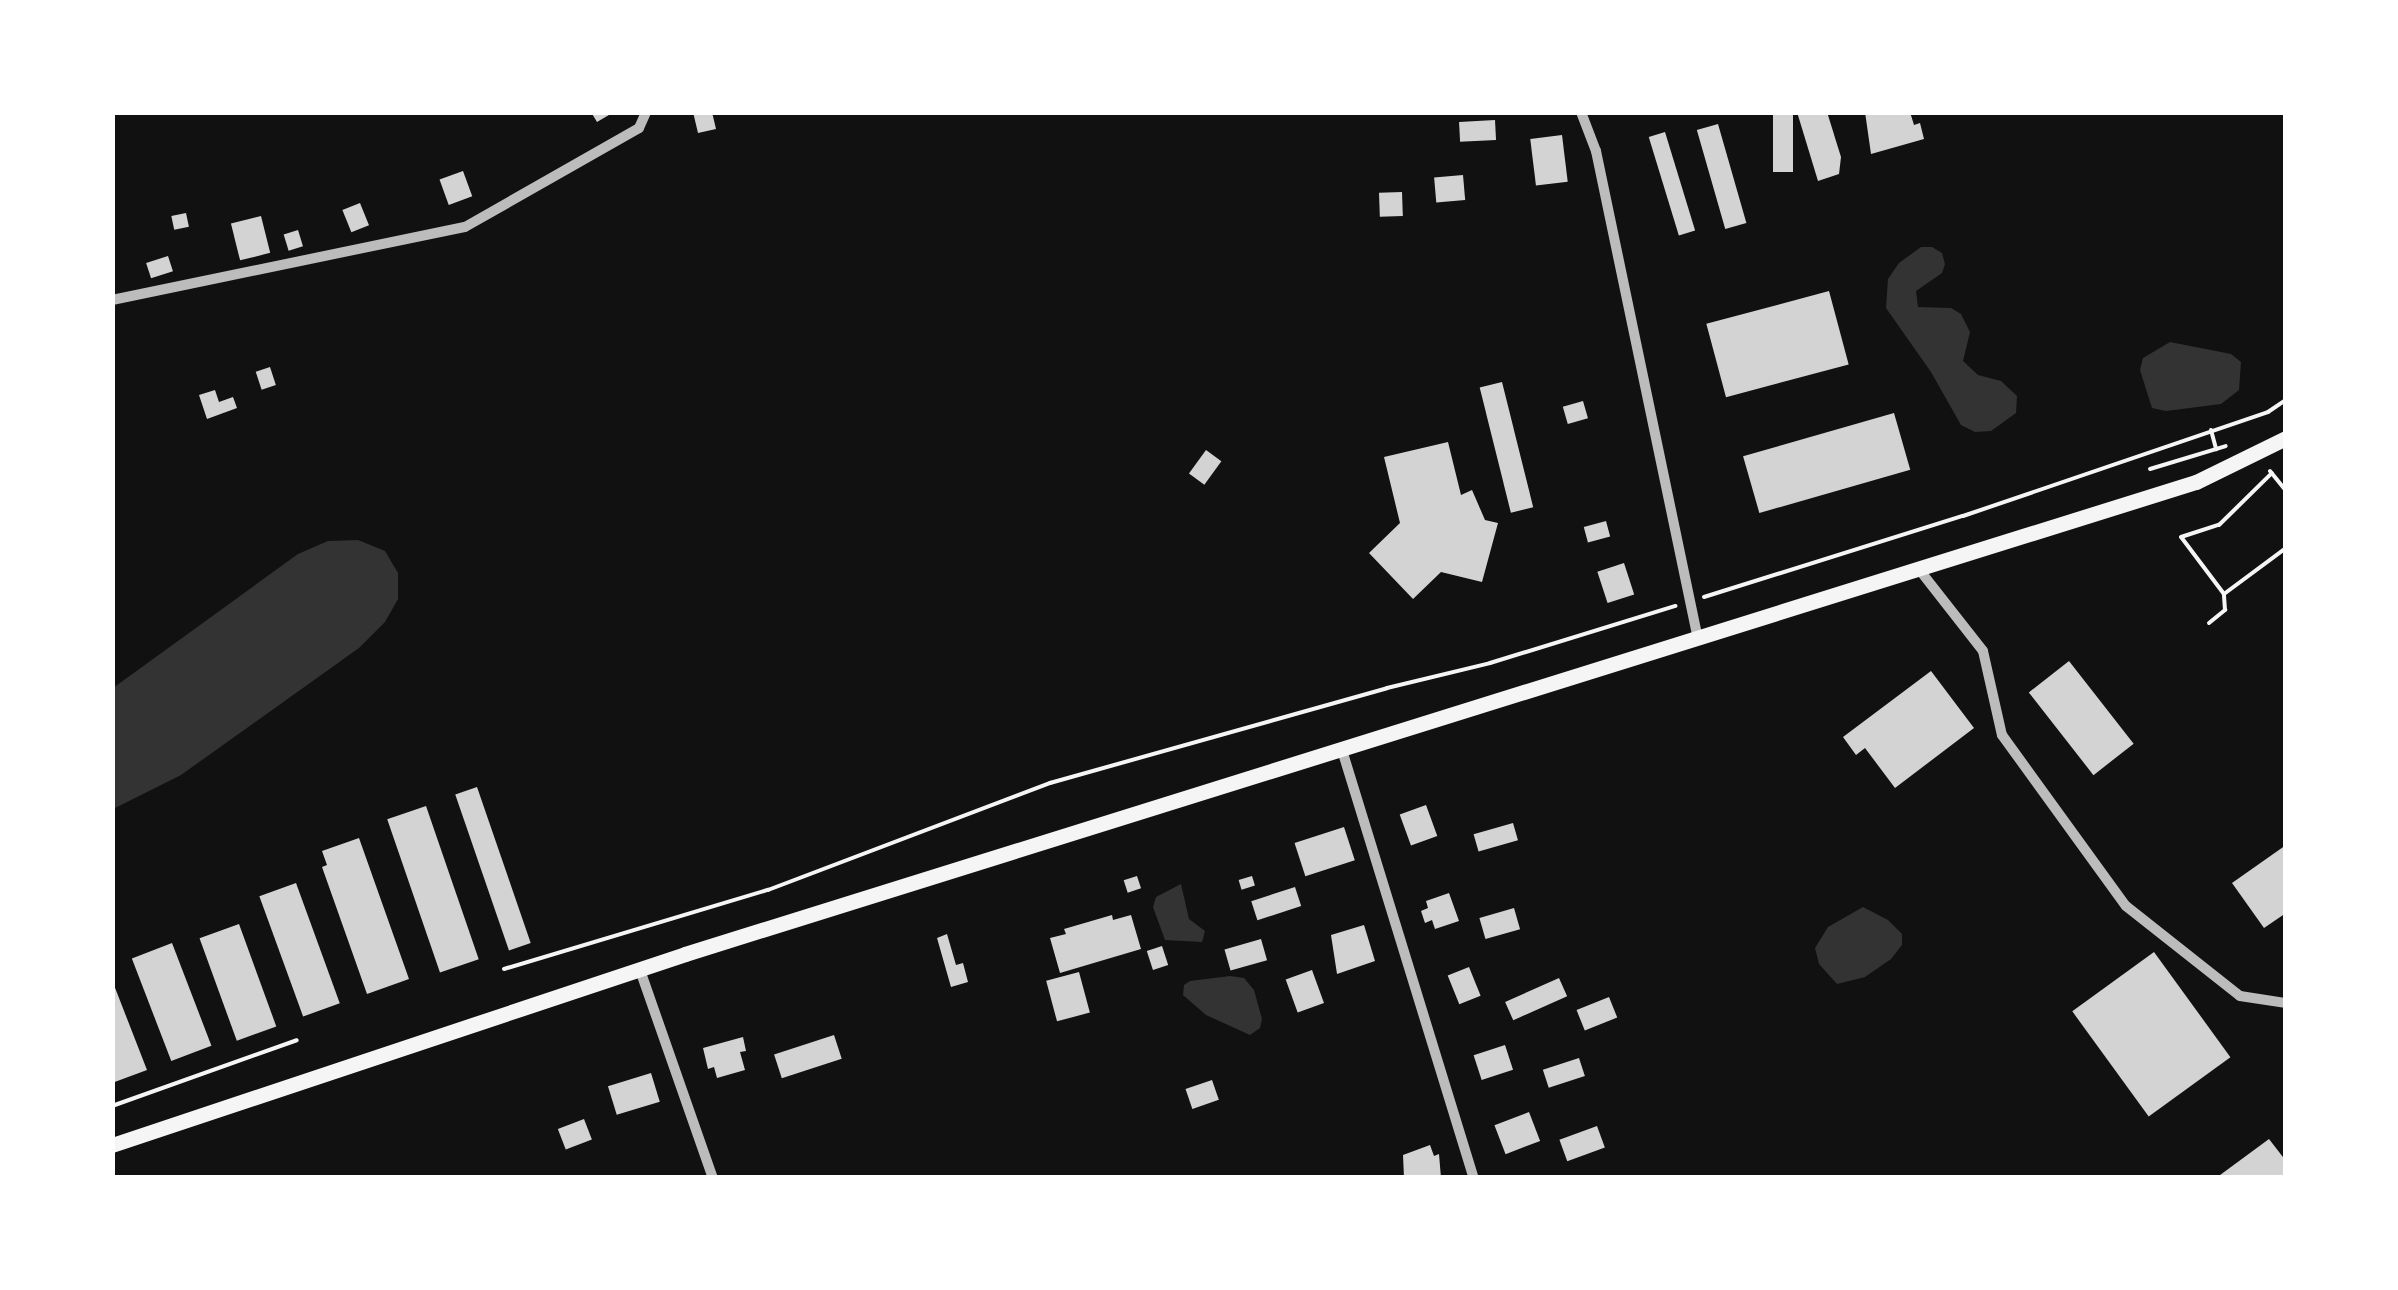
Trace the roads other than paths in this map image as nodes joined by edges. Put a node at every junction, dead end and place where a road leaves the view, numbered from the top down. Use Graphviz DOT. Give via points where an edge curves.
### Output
graph roads {
  1 [pos="646,112"];
  2 [pos="1581,112"];
  3 [pos="112,300"];
  4 [pos="2286,438"];
  5 [pos="1918,568"];
  6 [pos="1698,640"];
  7 [pos="1342,750"];
  8 [pos="640,970"];
  9 [pos="2286,1003"];
  10 [pos="112,1145"];
  11 [pos="713,1178"];
  12 [pos="1474,1178"];
  1 -- 3 [label="street" via="639,128 466,227"];
  2 -- 6 [label="street" via="1596,151"];
  4 -- 5 [label="main road" via="2196,482"];
  5 -- 6 [label="main road"];
  5 -- 9 [label="street" via="1982,651 2002,735 2126,906 2240,996"];
  6 -- 7 [label="main road"];
  7 -- 8 [label="main road"];
  7 -- 12 [label="street"];
  8 -- 10 [label="main road"];
  8 -- 11 [label="street"];
}
